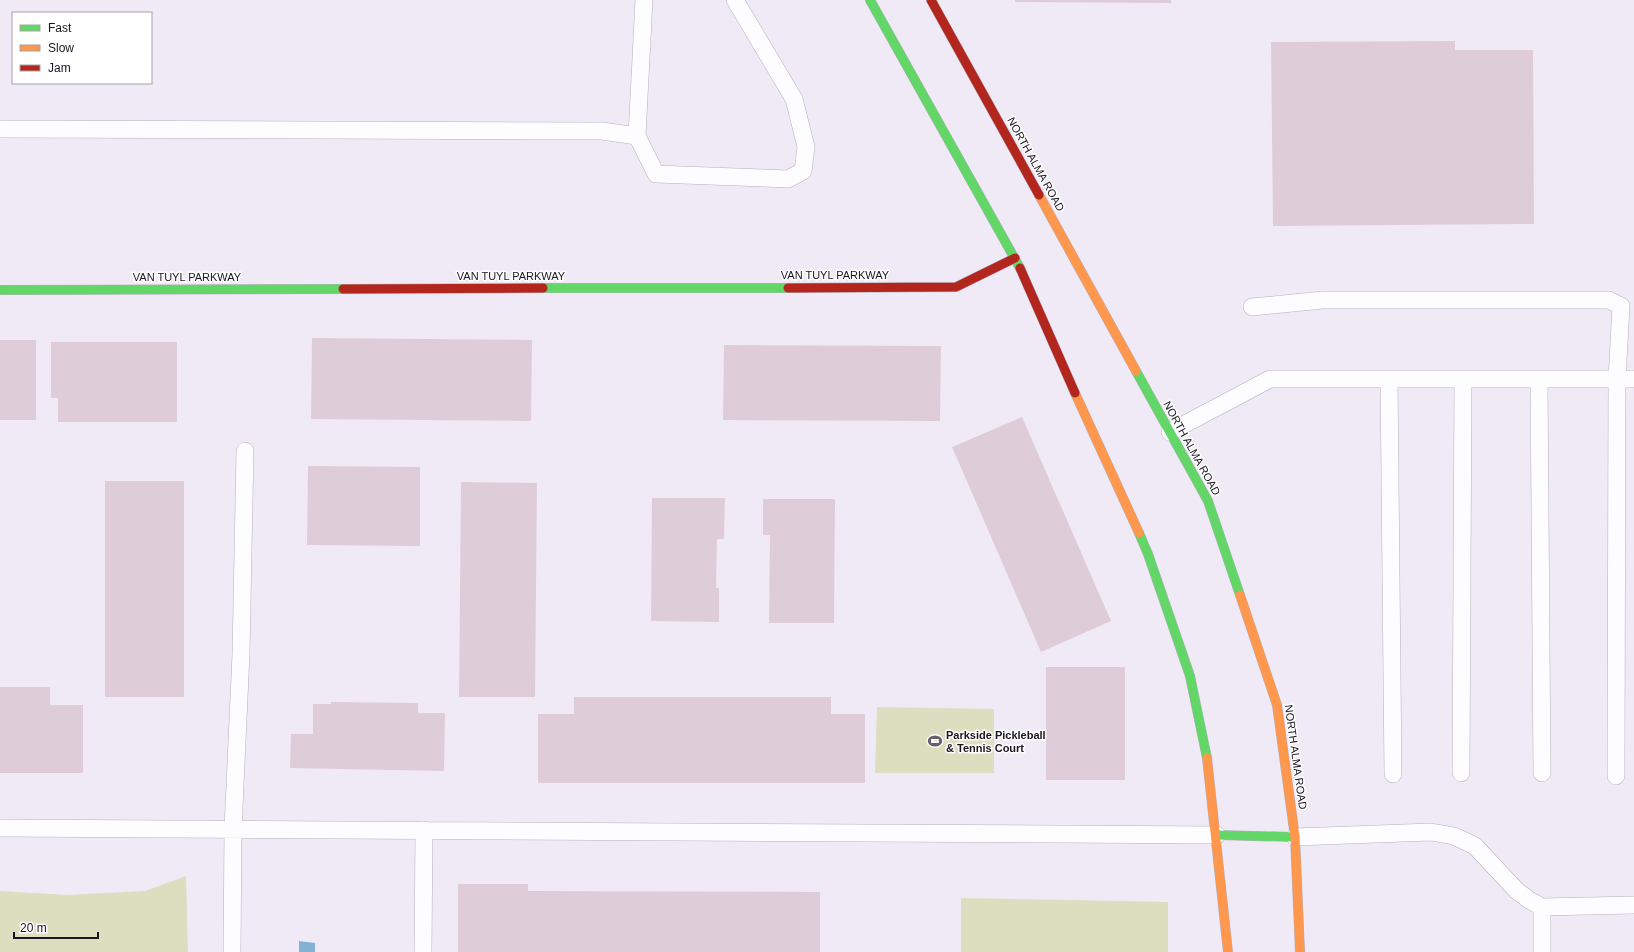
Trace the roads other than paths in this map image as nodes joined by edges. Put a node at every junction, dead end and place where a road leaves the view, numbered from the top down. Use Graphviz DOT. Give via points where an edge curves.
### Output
graph roads {
  1 [pos="644,0"];
  2 [pos="735,0"];
  3 [pos="870,0"];
  4 [pos="931,0"];
  5 [pos="0,129"];
  6 [pos="637,136"];
  7 [pos="1016,258"];
  8 [pos="0,290"];
  9 [pos="1252,307"];
  10 [pos="1390,378"];
  11 [pos="1463,378"];
  12 [pos="1539,378"];
  13 [pos="1617,378"];
  14 [pos="1634,378"];
  15 [pos="1170,432"];
  16 [pos="245,451"];
  17 [pos="1461,772"];
  18 [pos="1393,774"];
  19 [pos="1542,774"];
  20 [pos="1616,776"];
  21 [pos="0,828"];
  22 [pos="233,829"];
  23 [pos="424,830"];
  24 [pos="1217,835"];
  25 [pos="1295,837"];
  26 [pos="1634,905"];
  27 [pos="1542,907"];
  28 [pos="232,952"];
  29 [pos="422,952"];
  30 [pos="1228,952"];
  31 [pos="1300,952"];
  32 [pos="1542,952"];
  1 -- 6 [label="lane"];
  2 -- 6 [label="lane" via="794,99 806,147 803,171 788,179 656,174"];
  3 -- 7 [label="main road"];
  4 -- 15 [label="main road, NORTH ALMA ROAD"];
  5 -- 6 [label="lane" via="602,131"];
  7 -- 8 [label="main road, VAN TUYL PARKWAY" via="956,287"];
  7 -- 24 [label="main road" via="1148,554 1190,676 1210,771"];
  9 -- 13 [label="lane" via="1323,300 1609,300 1621,306"];
  10 -- 11 [label="lane"];
  10 -- 15 [label="lane" via="1270,378"];
  10 -- 18 [label="lane"];
  11 -- 12 [label="lane"];
  11 -- 17 [label="lane"];
  12 -- 13 [label="lane"];
  12 -- 19 [label="lane"];
  13 -- 14 [label="lane"];
  13 -- 20 [label="lane"];
  15 -- 25 [label="main road, NORTH ALMA ROAD" via="1208,501 1277,705"];
  16 -- 22 [label="lane" via="241,654"];
  21 -- 22 [label="lane"];
  22 -- 23 [label="lane"];
  22 -- 28 [label="lane"];
  23 -- 24 [label="lane"];
  23 -- 29 [label="lane"];
  24 -- 25 [label="main road"];
  24 -- 30 [label="main road"];
  25 -- 27 [label="lane" via="1431,832 1454,836 1475,846 1516,890"];
  25 -- 31 [label="main road, NORTH ALMA ROAD"];
  26 -- 27 [label="lane"];
  27 -- 32 [label="lane"];
}
